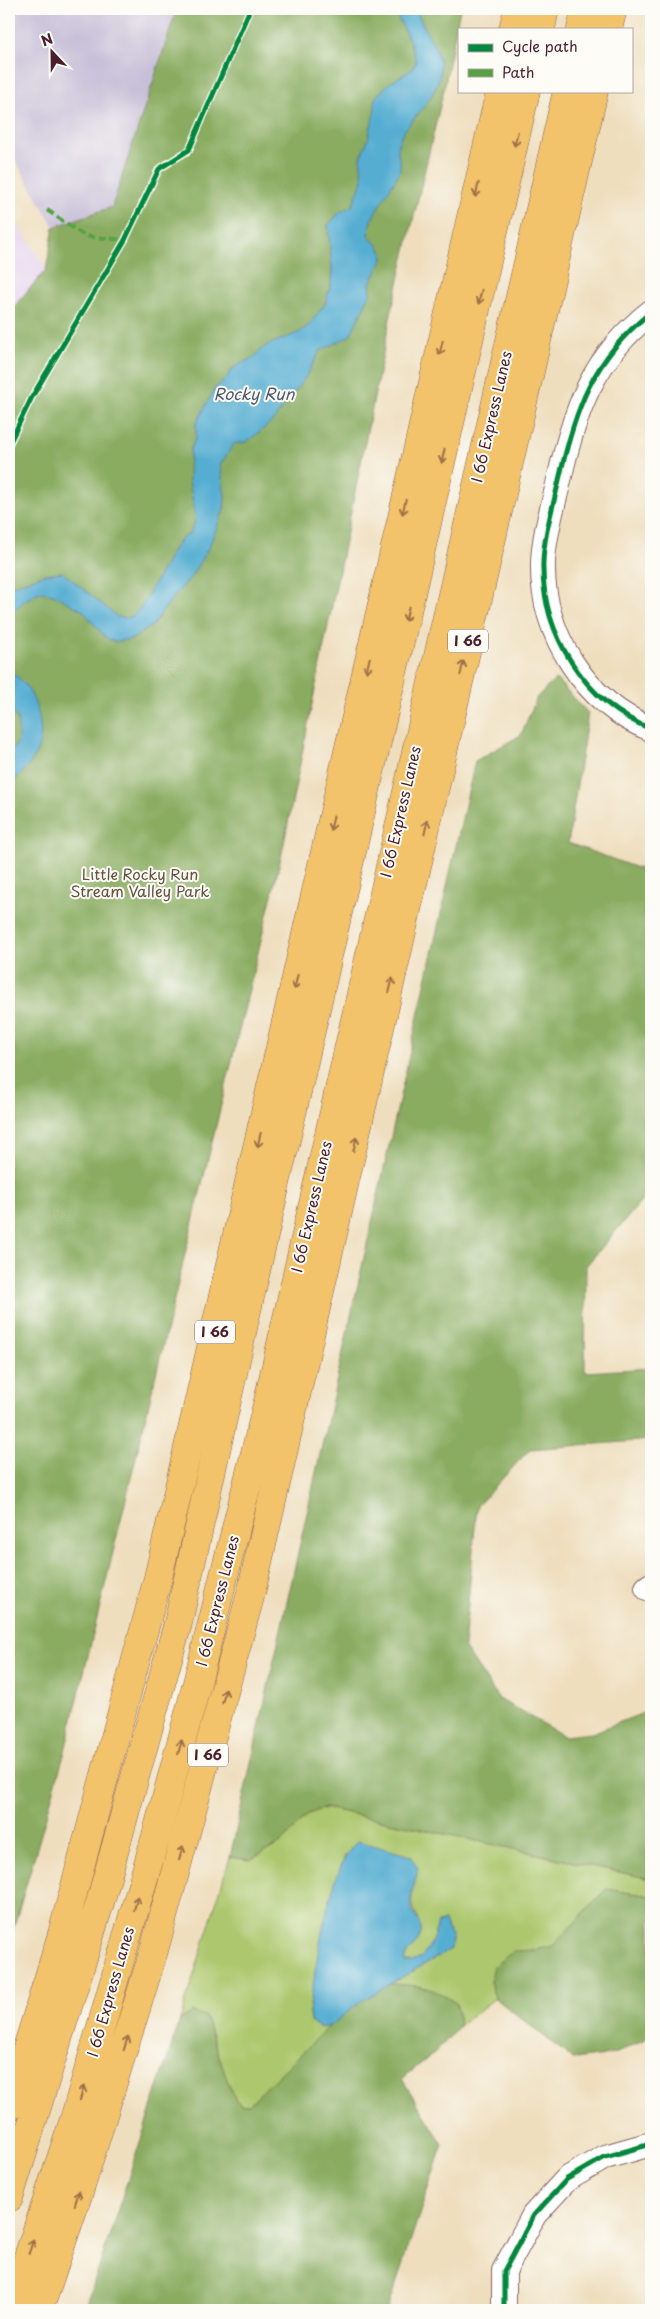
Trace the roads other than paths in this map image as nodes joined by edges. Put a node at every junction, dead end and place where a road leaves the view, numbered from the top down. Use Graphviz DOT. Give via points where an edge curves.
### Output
graph roads {
  1 [pos="518,9"];
  2 [pos="545,9"];
  3 [pos="586,9"];
  4 [pos="613,9"];
  5 [pos="513,28"];
  6 [pos="541,28"];
  7 [pos="581,28"];
  8 [pos="608,28"];
  9 [pos="500,92"];
  10 [pos="526,92"];
  11 [pos="567,92"];
  12 [pos="594,92"];
  13 [pos="651,312"];
  14 [pos="651,730"];
  15 [pos="9,2107"];
  16 [pos="651,2144"];
  17 [pos="9,2198"];
  18 [pos="10,2310"];
  19 [pos="39,2310"];
  20 [pos="504,2310"];
  1 -- 5 [label="highway"];
  2 -- 6 [label="highway"];
  3 -- 7 [label="highway"];
  4 -- 8 [label="highway"];
  9 -- 15 [label="highway, I 66, one-way" via="158,1578 64,1924"];
  10 -- 17 [label="highway, one-way" via="178,1623 99,1906"];
  18 -- 11 [label="highway, I 66 Express Lanes, one-way" via="74,2120 158,1826 234,1539"];
  19 -- 12 [label="highway, I 66, one-way" via="153,1954 251,1593"];
  13 -- 14 [label="street" via="609,354 582,400 570,435 543,562 548,606 558,637 570,659 601,698 627,718"];
  16 -- 20 [label="street" via="605,2157 567,2179 534,2216 504,2271"];
}
